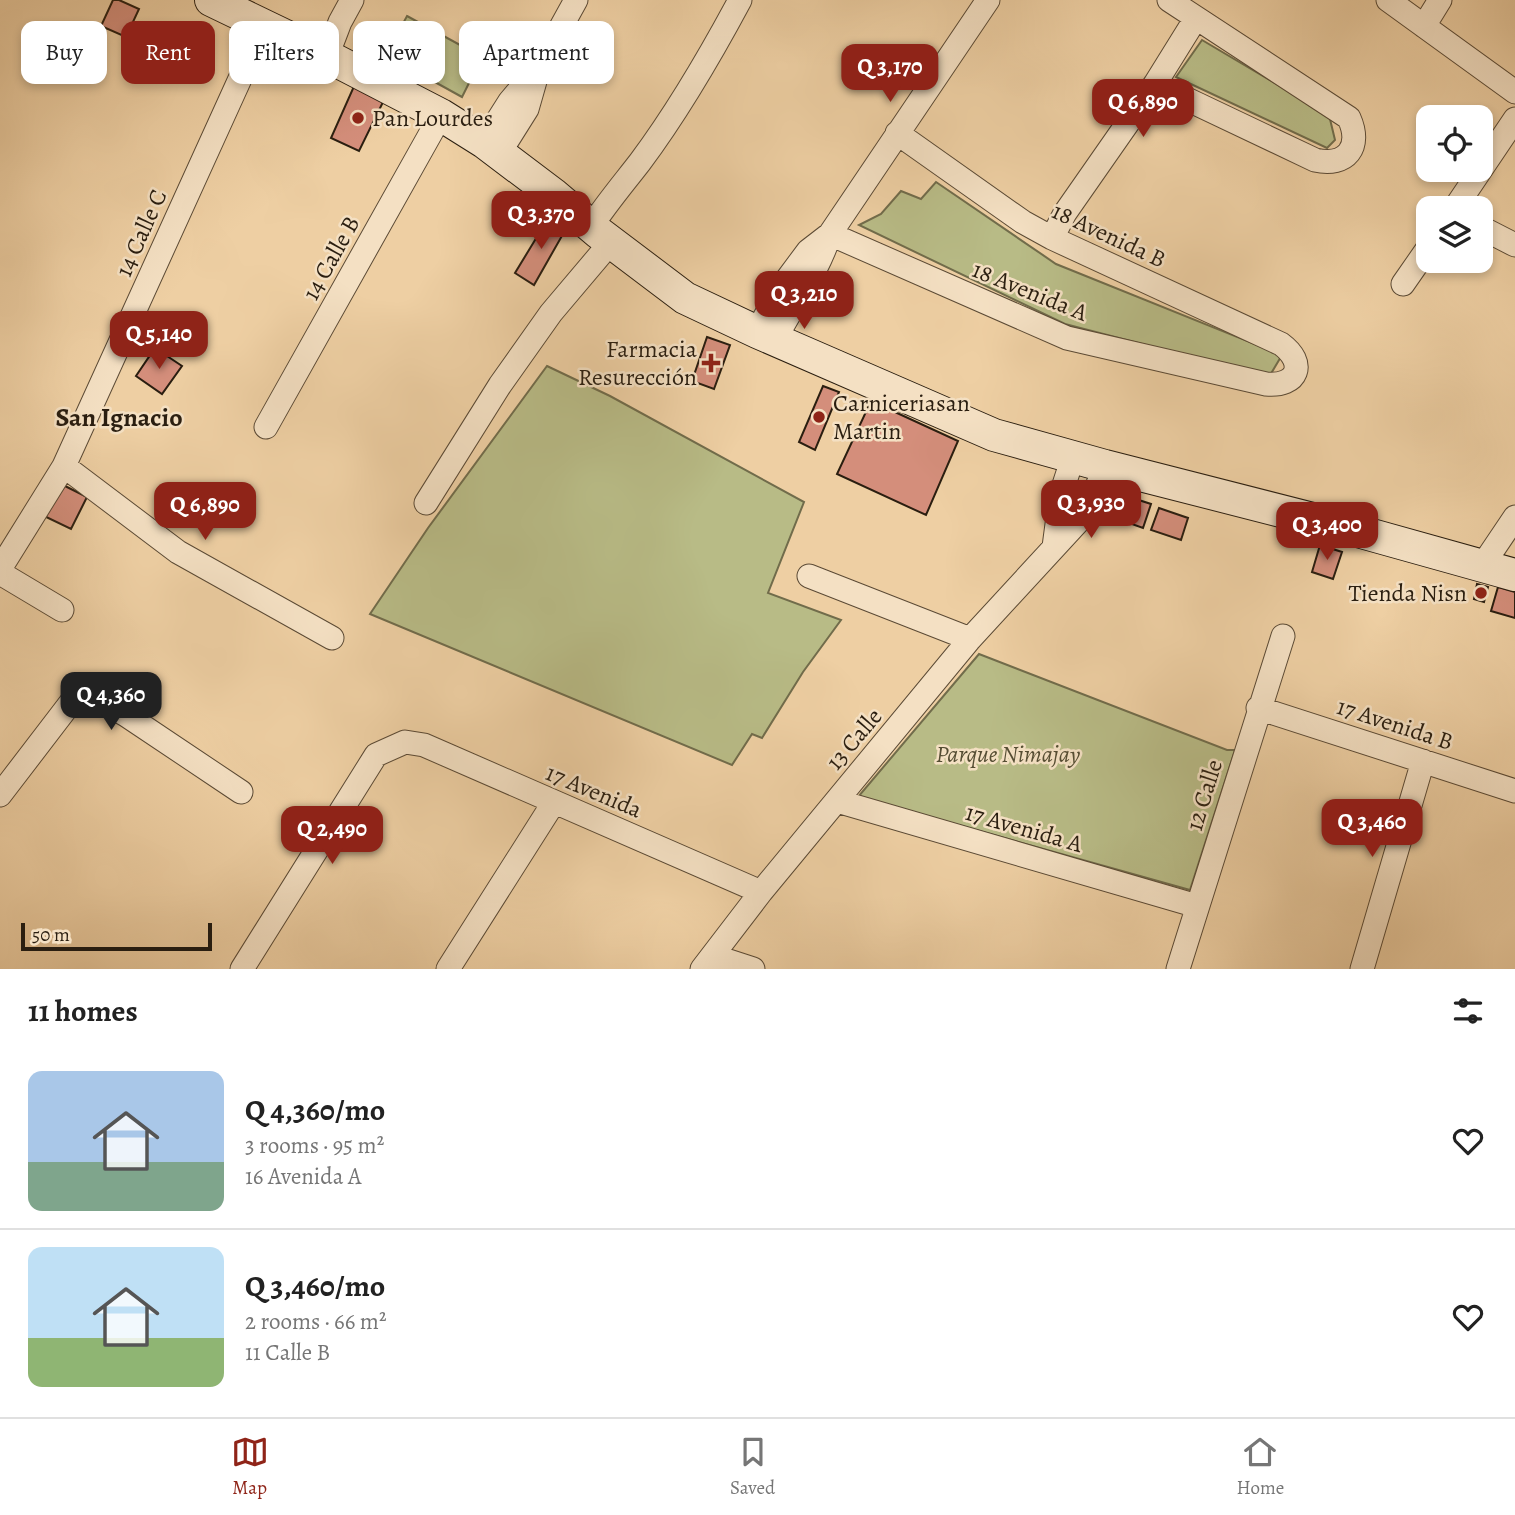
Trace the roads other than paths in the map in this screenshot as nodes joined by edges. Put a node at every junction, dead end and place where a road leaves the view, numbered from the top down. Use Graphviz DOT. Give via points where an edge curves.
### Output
graph roads {
  1 [pos="211,0"];
  2 [pos="352,0"];
  3 [pos="576,0"];
  4 [pos="740,0"];
  5 [pos="988,0"];
  6 [pos="1169,0"];
  7 [pos="1440,0"];
  8 [pos="1397,2"];
  9 [pos="1196,18"];
  10 [pos="254,21"];
  11 [pos="339,26"];
  12 [pos="1424,26"];
  13 [pos="339,62"];
  14 [pos="1155,83"];
  15 [pos="238,84"];
  16 [pos="1515,92"];
  17 [pos="441,115"];
  18 [pos="1515,118"];
  19 [pos="897,133"];
  20 [pos="492,147"];
  21 [pos="1463,196"];
  22 [pos="830,234"];
  23 [pos="1493,234"];
  24 [pos="601,235"];
  25 [pos="1052,238"];
  26 [pos="1515,245"];
  27 [pos="1416,266"];
  28 [pos="1404,284"];
  29 [pos="766,335"];
  30 [pos="1295,373"];
  31 [pos="266,427"];
  32 [pos="1073,457"];
  33 [pos="64,466"];
  34 [pos="1105,466"];
  35 [pos="426,503"];
  36 [pos="1515,517"];
  37 [pos="1054,547"];
  38 [pos="1482,566"];
  39 [pos="0,571"];
  40 [pos="1515,575"];
  41 [pos="809,576"];
  42 [pos="62,610"];
  43 [pos="1283,636"];
  44 [pos="332,638"];
  45 [pos="970,639"];
  46 [pos="1258,708"];
  47 [pos="1423,761"];
  48 [pos="1515,790"];
  49 [pos="241,792"];
  50 [pos="0,795"];
  51 [pos="836,801"];
  52 [pos="555,802"];
  53 [pos="761,892"];
  54 [pos="1197,906"];
  55 [pos="708,963"];
  56 [pos="242,969"];
  57 [pos="448,969"];
  58 [pos="753,969"];
  59 [pos="1178,969"];
  60 [pos="1362,969"];
  1 -- 10 [label="street"];
  2 -- 11 [label="street"];
  3 -- 20 [label="street" via="538,67 510,101"];
  4 -- 24 [label="street" via="703,69 609,200"];
  5 -- 19 [label="street"];
  6 -- 9 [label="street"];
  7 -- 12 [label="street"];
  8 -- 12 [label="street"];
  9 -- 14 [label="street"];
  9 -- 14 [label="street" via="1349,118 1354,143 1343,159 1330,163 1315,160"];
  12 -- 16 [label="street"];
  13 -- 17 [label="street"];
  14 -- 25 [label="street"];
  15 -- 33 [label="street, 14 Calle C"];
  17 -- 20 [label="street"];
  17 -- 31 [label="street, 14 Calle B"];
  18 -- 21 [label="street"];
  19 -- 22 [label="street"];
  19 -- 25 [label="street, 18 Avenida B"];
  20 -- 24 [label="street"];
  22 -- 29 [label="street" via="808,251 779,290"];
  22 -- 30 [label="street, 18 Avenida A" via="1067,338 1266,384 1288,382"];
  23 -- 26 [label="street"];
  24 -- 29 [label="street" via="685,298"];
  24 -- 35 [label="street"];
  25 -- 30 [label="street, 18 Avenida B" via="1281,344 1297,361"];
  27 -- 28 [label="street"];
  29 -- 32 [label="street" via="995,435"];
  32 -- 34 [label="street"];
  32 -- 37 [label="street" via="1061,494"];
  33 -- 39 [label="street, 14 Calle C"];
  33 -- 44 [label="street" via="178,552"];
  34 -- 37 [label="street, 13 Calle" via="1087,512"];
  34 -- 38 [label="street"];
  36 -- 38 [label="street"];
  37 -- 45 [label="street, 13 Calle"];
  38 -- 40 [label="street"];
  39 -- 42 [label="street"];
  41 -- 45 [label="street"];
  43 -- 46 [label="street, 12 Calle"];
  45 -- 51 [label="street, 13 Calle"];
  46 -- 47 [label="street, 17 Avenida B"];
  46 -- 54 [label="street, 12 Calle"];
  47 -- 48 [label="street, 17 Avenida B"];
  47 -- 60 [label="street"];
  49 -- 50 [label="street" via="93,697 75,698"];
  51 -- 53 [label="street, 13 Calle"];
  51 -- 54 [label="street, 17 Avenida A"];
  52 -- 53 [label="street, 17 Avenida"];
  52 -- 56 [label="street, 17 Avenida" via="424,745 405,742 376,755"];
  52 -- 57 [label="street"];
  53 -- 55 [label="street, 13 Calle"];
  54 -- 59 [label="street, 12 Calle"];
  55 -- 58 [label="street"];
}
